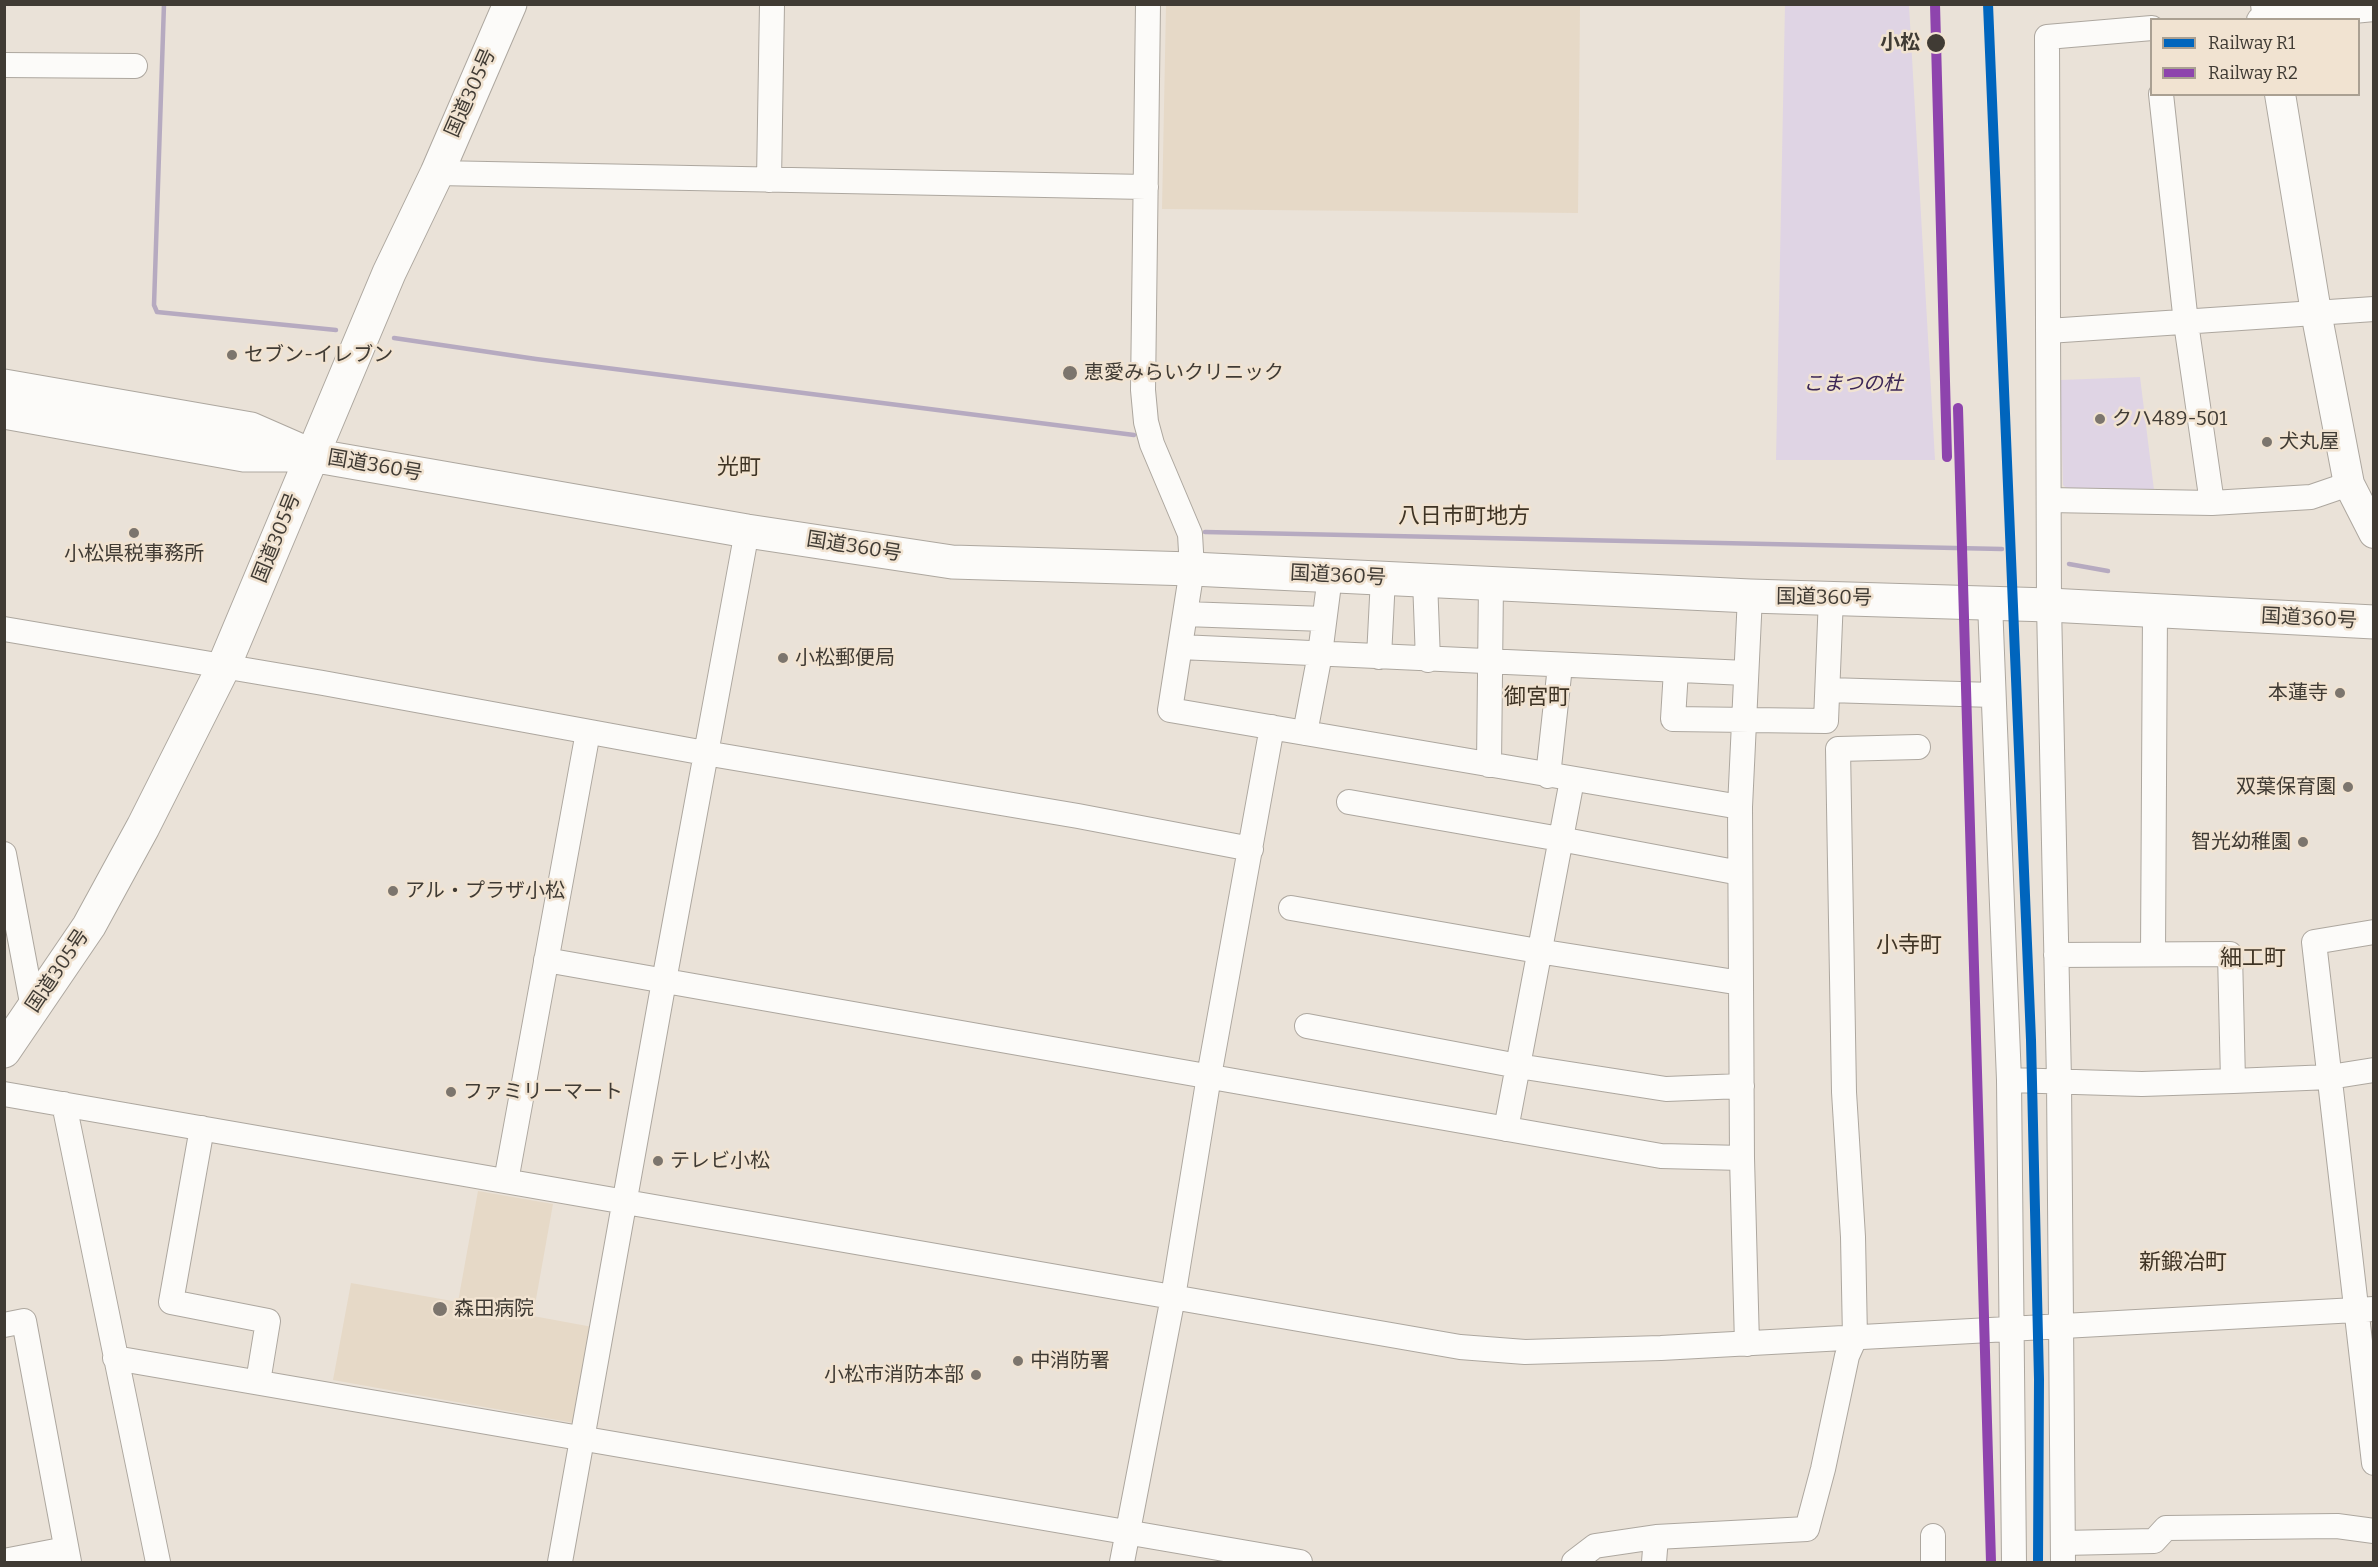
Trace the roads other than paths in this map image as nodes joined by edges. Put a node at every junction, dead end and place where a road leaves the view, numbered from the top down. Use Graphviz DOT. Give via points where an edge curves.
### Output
graph roads {
  1 [pos="510,4"];
  2 [pos="772,4"];
  3 [pos="1148,4"];
  4 [pos="2373,9"];
  5 [pos="2278,18"];
  6 [pos="2150,28"];
  7 [pos="4,65"];
  8 [pos="135,66"];
  9 [pos="2161,96"];
  10 [pos="2280,96"];
  11 [pos="437,173"];
  12 [pos="769,180"];
  13 [pos="1146,187"];
  14 [pos="2373,309"];
  15 [pos="2316,312"];
  16 [pos="2186,323"];
  17 [pos="2048,332"];
  18 [pos="4,386"];
  19 [pos="4,412"];
  20 [pos="311,455"];
  21 [pos="2349,484"];
  22 [pos="2049,500"];
  23 [pos="2212,503"];
  24 [pos="747,531"];
  25 [pos="2373,533"];
  26 [pos="1192,569"];
  27 [pos="1330,576"];
  28 [pos="1383,578"];
  29 [pos="1425,580"];
  30 [pos="1491,584"];
  31 [pos="1750,596"];
  32 [pos="1831,597"];
  33 [pos="1990,603"];
  34 [pos="2049,605"];
  35 [pos="2155,610"];
  36 [pos="1185,614"];
  37 [pos="1324,619"];
  38 [pos="2373,622"];
  39 [pos="4,629"];
  40 [pos="1180,647"];
  41 [pos="1320,654"];
  42 [pos="1379,657"];
  43 [pos="1428,660"];
  44 [pos="1489,663"];
  45 [pos="1560,666"];
  46 [pos="223,668"];
  47 [pos="1676,670"];
  48 [pos="1746,673"];
  49 [pos="1828,690"];
  50 [pos="1993,695"];
  51 [pos="1743,721"];
  52 [pos="1272,727"];
  53 [pos="588,732"];
  54 [pos="1305,733"];
  55 [pos="1918,747"];
  56 [pos="705,753"];
  57 [pos="1489,765"];
  58 [pos="1548,776"];
  59 [pos="1572,780"];
  60 [pos="1349,802"];
  61 [pos="1740,807"];
  62 [pos="1560,839"];
  63 [pos="1251,849"];
  64 [pos="4,854"];
  65 [pos="1740,873"];
  66 [pos="1291,908"];
  67 [pos="2373,932"];
  68 [pos="1538,951"];
  69 [pos="2056,954"];
  70 [pos="2153,954"];
  71 [pos="546,960"];
  72 [pos="664,981"];
  73 [pos="1741,983"];
  74 [pos="33,1008"];
  75 [pos="1307,1026"];
  76 [pos="4,1051"];
  77 [pos="1518,1066"];
  78 [pos="2373,1071"];
  79 [pos="1209,1076"];
  80 [pos="2330,1077"];
  81 [pos="2009,1080"];
  82 [pos="2059,1081"];
  83 [pos="2233,1081"];
  84 [pos="1742,1086"];
  85 [pos="4,1094"];
  86 [pos="64,1104"];
  87 [pos="202,1128"];
  88 [pos="1506,1129"];
  89 [pos="1743,1158"];
  90 [pos="506,1181"];
  91 [pos="626,1202"];
  92 [pos="1173,1297"];
  93 [pos="2365,1310"];
  94 [pos="4,1325"];
  95 [pos="2061,1327"];
  96 [pos="2012,1329"];
  97 [pos="1856,1338"];
  98 [pos="1748,1344"];
  99 [pos="115,1358"];
  100 [pos="258,1382"];
  101 [pos="583,1438"];
  102 [pos="2373,1463"];
  103 [pos="1128,1531"];
  104 [pos="2373,1531"];
  105 [pos="1933,1536"];
  106 [pos="1656,1537"];
  107 [pos="2063,1553"];
  108 [pos="67,1556"];
  109 [pos="4,1561"];
  110 [pos="158,1563"];
  111 [pos="560,1563"];
  112 [pos="1122,1563"];
  113 [pos="1300,1563"];
  114 [pos="1574,1563"];
  115 [pos="1654,1563"];
  116 [pos="1933,1563"];
  117 [pos="2014,1563"];
  1 -- 11 [label="highway, 国道305号"];
  2 -- 12 [label="street"];
  3 -- 13 [label="street"];
  4 -- 5 [label="street"];
  6 -- 17 [label="street" via="2047,37"];
  7 -- 8 [label="street"];
  9 -- 16 [label="street"];
  10 -- 15 [label="main road"];
  11 -- 12 [label="street"];
  11 -- 20 [label="highway, 国道305号" via="389,273"];
  12 -- 13 [label="street"];
  13 -- 26 [label="street" via="1146,422 1159,465 1190,534"];
  14 -- 15 [label="street"];
  15 -- 16 [label="street"];
  15 -- 21 [label="main road"];
  16 -- 17 [label="street"];
  16 -- 23 [label="street"];
  17 -- 22 [label="street"];
  18 -- 20 [label="highway, 国道360号" via="251,429"];
  19 -- 20 [label="highway, 国道360号" via="244,454"];
  20 -- 24 [label="highway, 国道360号"];
  20 -- 46 [label="highway, 国道305号"];
  21 -- 23 [label="street" via="2312,497"];
  21 -- 25 [label="main road"];
  22 -- 23 [label="street"];
  22 -- 34 [label="street"];
  24 -- 26 [label="highway, 国道360号" via="952,562"];
  24 -- 56 [label="street"];
  26 -- 27 [label="highway, 国道360号"];
  26 -- 36 [label="street"];
  27 -- 28 [label="highway, 国道360号"];
  27 -- 37 [label="street"];
  28 -- 29 [label="highway, 国道360号"];
  28 -- 42 [label="street"];
  29 -- 30 [label="highway, 国道360号"];
  29 -- 43 [label="street"];
  30 -- 31 [label="highway, 国道360号"];
  30 -- 44 [label="street"];
  31 -- 32 [label="highway, 国道360号"];
  31 -- 48 [label="street"];
  32 -- 33 [label="highway, 国道360号"];
  32 -- 49 [label="street"];
  33 -- 34 [label="highway, 国道360号"];
  33 -- 50 [label="street"];
  34 -- 35 [label="highway, 国道360号"];
  34 -- 69 [label="street"];
  35 -- 38 [label="highway, 国道360号"];
  35 -- 70 [label="street"];
  36 -- 37 [label="street"];
  36 -- 40 [label="street"];
  37 -- 41 [label="street"];
  39 -- 46 [label="street"];
  40 -- 41 [label="street"];
  40 -- 52 [label="street" via="1170,710"];
  41 -- 42 [label="street"];
  41 -- 54 [label="street"];
  42 -- 43 [label="street"];
  43 -- 44 [label="street"];
  44 -- 45 [label="street"];
  44 -- 57 [label="street"];
  45 -- 47 [label="street"];
  45 -- 58 [label="street"];
  46 -- 53 [label="street"];
  46 -- 74 [label="highway, 国道305号" via="89,926"];
  47 -- 48 [label="street"];
  47 -- 51 [label="street" via="1673,719"];
  48 -- 51 [label="street"];
  49 -- 50 [label="street"];
  49 -- 51 [label="street" via="1826,721"];
  50 -- 81 [label="street"];
  51 -- 61 [label="street"];
  52 -- 54 [label="street"];
  52 -- 63 [label="street"];
  53 -- 56 [label="street"];
  53 -- 71 [label="street"];
  54 -- 57 [label="street"];
  55 -- 97 [label="street" via="1839,749 1844,1092"];
  56 -- 63 [label="street"];
  56 -- 72 [label="street"];
  57 -- 58 [label="street"];
  58 -- 59 [label="street"];
  59 -- 61 [label="street"];
  59 -- 62 [label="street"];
  60 -- 62 [label="street"];
  61 -- 65 [label="street"];
  62 -- 65 [label="street"];
  62 -- 68 [label="street"];
  63 -- 79 [label="street"];
  64 -- 74 [label="street"];
  65 -- 73 [label="street"];
  66 -- 68 [label="street"];
  67 -- 80 [label="street" via="2314,942"];
  68 -- 73 [label="street"];
  68 -- 77 [label="street"];
  69 -- 70 [label="street"];
  69 -- 82 [label="street"];
  70 -- 83 [label="street" via="2230,954"];
  71 -- 72 [label="street"];
  71 -- 90 [label="street"];
  72 -- 79 [label="street"];
  72 -- 91 [label="street"];
  73 -- 84 [label="street"];
  74 -- 76 [label="highway, 国道305号"];
  75 -- 77 [label="street"];
  77 -- 84 [label="street" via="1666,1089"];
  77 -- 88 [label="street"];
  78 -- 80 [label="street"];
  79 -- 88 [label="street"];
  79 -- 92 [label="street"];
  80 -- 83 [label="street"];
  80 -- 93 [label="street"];
  81 -- 82 [label="street"];
  81 -- 96 [label="street"];
  82 -- 83 [label="street"];
  82 -- 95 [label="street"];
  84 -- 89 [label="street"];
  85 -- 86 [label="street"];
  86 -- 87 [label="street"];
  86 -- 99 [label="street"];
  87 -- 90 [label="street"];
  87 -- 100 [label="street" via="171,1302 268,1321"];
  88 -- 89 [label="street" via="1661,1156"];
  89 -- 98 [label="street"];
  90 -- 91 [label="street"];
  91 -- 92 [label="street"];
  91 -- 101 [label="street"];
  92 -- 98 [label="street" via="1460,1347 1525,1352"];
  92 -- 103 [label="street"];
  93 -- 95 [label="street"];
  93 -- 102 [label="street"];
  94 -- 108 [label="street" via="24,1321"];
  95 -- 96 [label="street"];
  95 -- 107 [label="street"];
  96 -- 97 [label="street"];
  96 -- 117 [label="street"];
  97 -- 98 [label="street"];
  97 -- 106 [label="street" via="1847,1356 1807,1529"];
  99 -- 100 [label="street"];
  99 -- 110 [label="street"];
  100 -- 101 [label="street"];
  101 -- 103 [label="street"];
  101 -- 111 [label="street"];
  103 -- 112 [label="street"];
  103 -- 113 [label="street"];
  104 -- 107 [label="street" via="2337,1526 2166,1528 2154,1541"];
  105 -- 116 [label="street"];
  106 -- 114 [label="street" via="1595,1546"];
  106 -- 115 [label="street"];
  108 -- 109 [label="street"];
}
